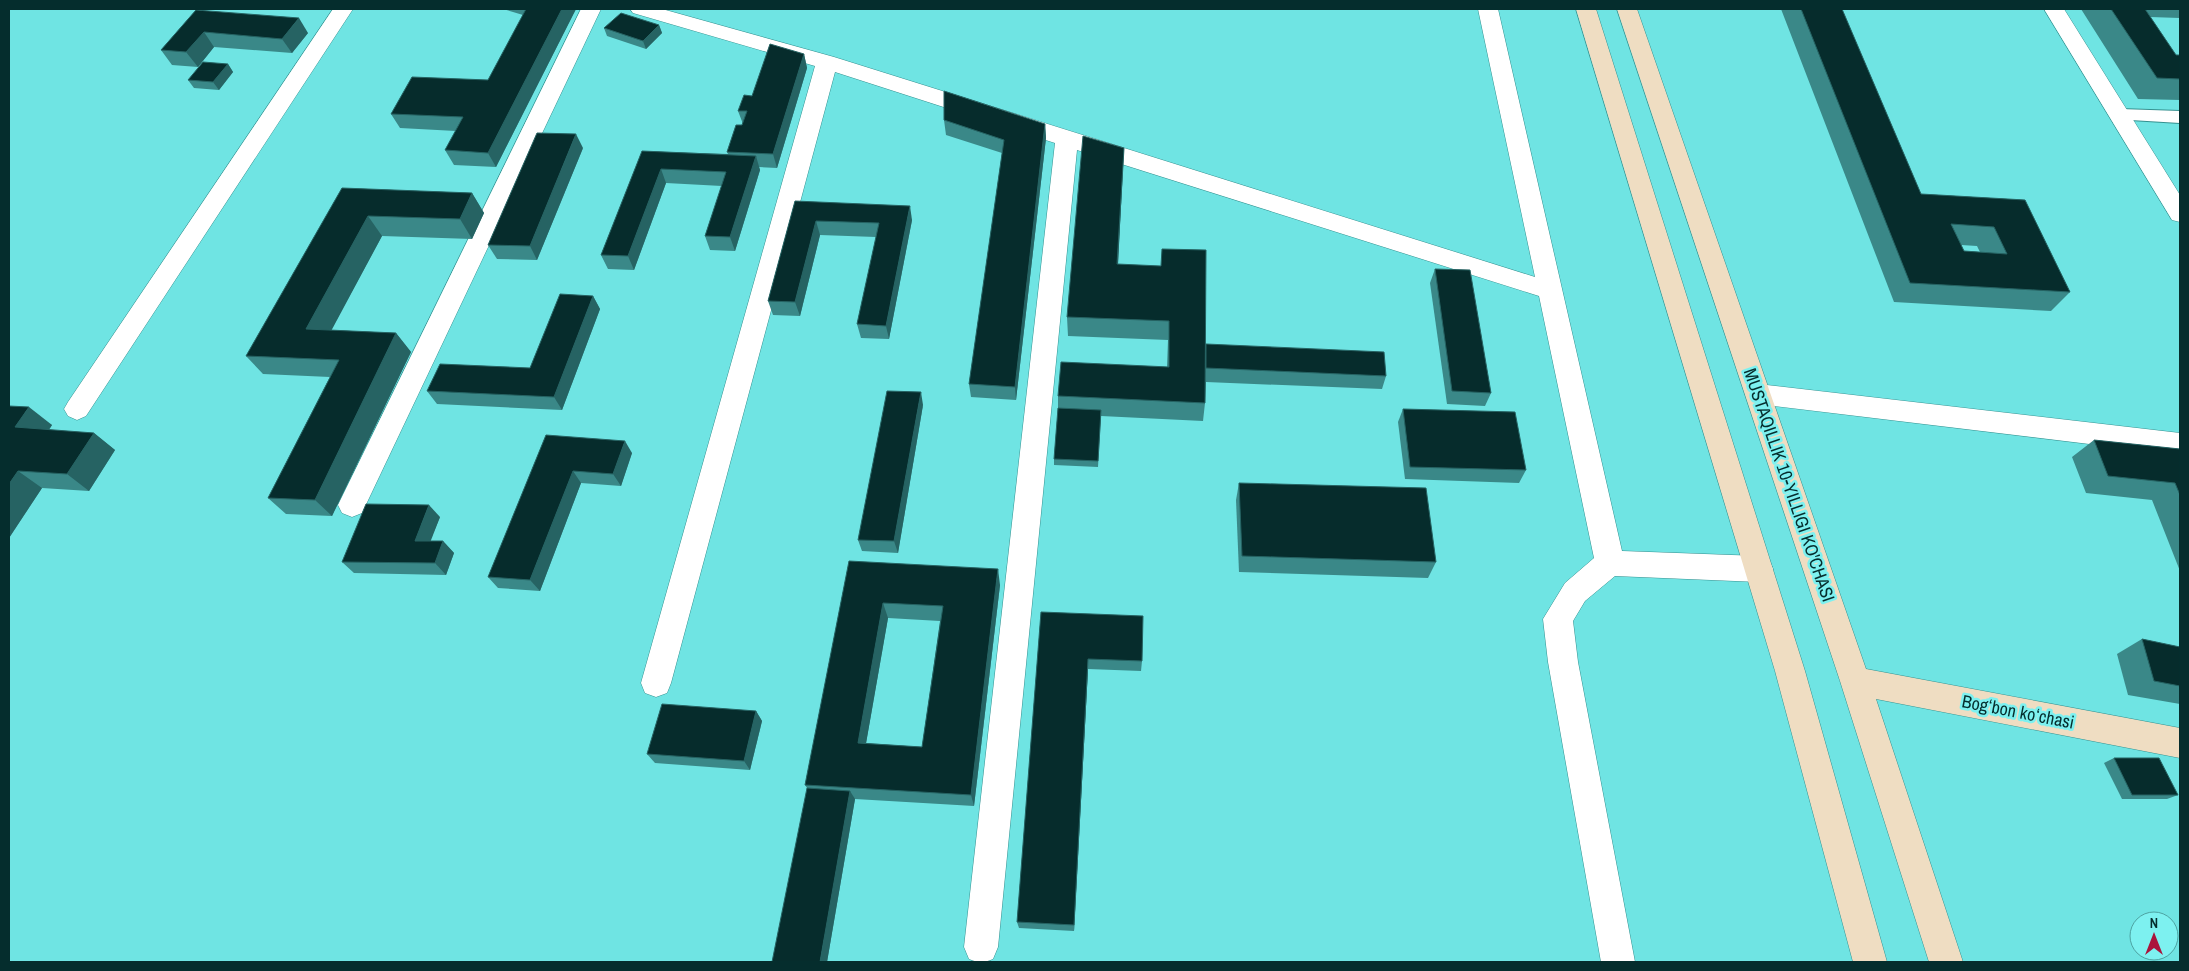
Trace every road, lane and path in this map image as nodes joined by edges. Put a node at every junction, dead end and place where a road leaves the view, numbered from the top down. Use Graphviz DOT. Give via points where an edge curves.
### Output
graph roads {
  1 [pos="343,9"];
  2 [pos="592,9"];
  3 [pos="640,9"];
  4 [pos="1488,9"];
  5 [pos="1586,9"];
  6 [pos="1627,9"];
  7 [pos="2054,9"];
  8 [pos="827,62"];
  9 [pos="2120,115"];
  10 [pos="2180,117"];
  11 [pos="1067,139"];
  12 [pos="2180,214"];
  13 [pos="1550,290"];
  14 [pos="1758,394"];
  15 [pos="77,408"];
  16 [pos="2180,444"];
  17 [pos="352,505"];
  18 [pos="1609,564"];
  19 [pos="1758,569"];
  20 [pos="1855,681"];
  21 [pos="656,683"];
  22 [pos="2180,743"];
  23 [pos="981,947"];
  24 [pos="1618,962"];
  25 [pos="1870,962"];
  26 [pos="1946,962"];
  1 -- 15 [label="street"];
  2 -- 17 [label="street"];
  3 -- 8 [label="street"];
  4 -- 13 [label="street"];
  5 -- 19 [label="main road"];
  6 -- 14 [label="main road, MUSTAQILLIK 10-YILLIGI KO'CHASI"];
  7 -- 9 [label="street"];
  8 -- 11 [label="street"];
  8 -- 21 [label="street"];
  9 -- 10 [label="lane"];
  9 -- 12 [label="street"];
  11 -- 13 [label="street"];
  11 -- 23 [label="street"];
  13 -- 18 [label="street"];
  14 -- 16 [label="street"];
  14 -- 20 [label="main road, MUSTAQILLIK 10-YILLIGI KO'CHASI"];
  18 -- 19 [label="street"];
  18 -- 24 [label="street" via="1575,592 1558,619"];
  19 -- 25 [label="main road" via="1790,670"];
  20 -- 22 [label="main road, Bogʻbon koʻchasi"];
  20 -- 26 [label="main road, MUSTAQILLIK 10-YILLIGI KO'CHASI"];
}
